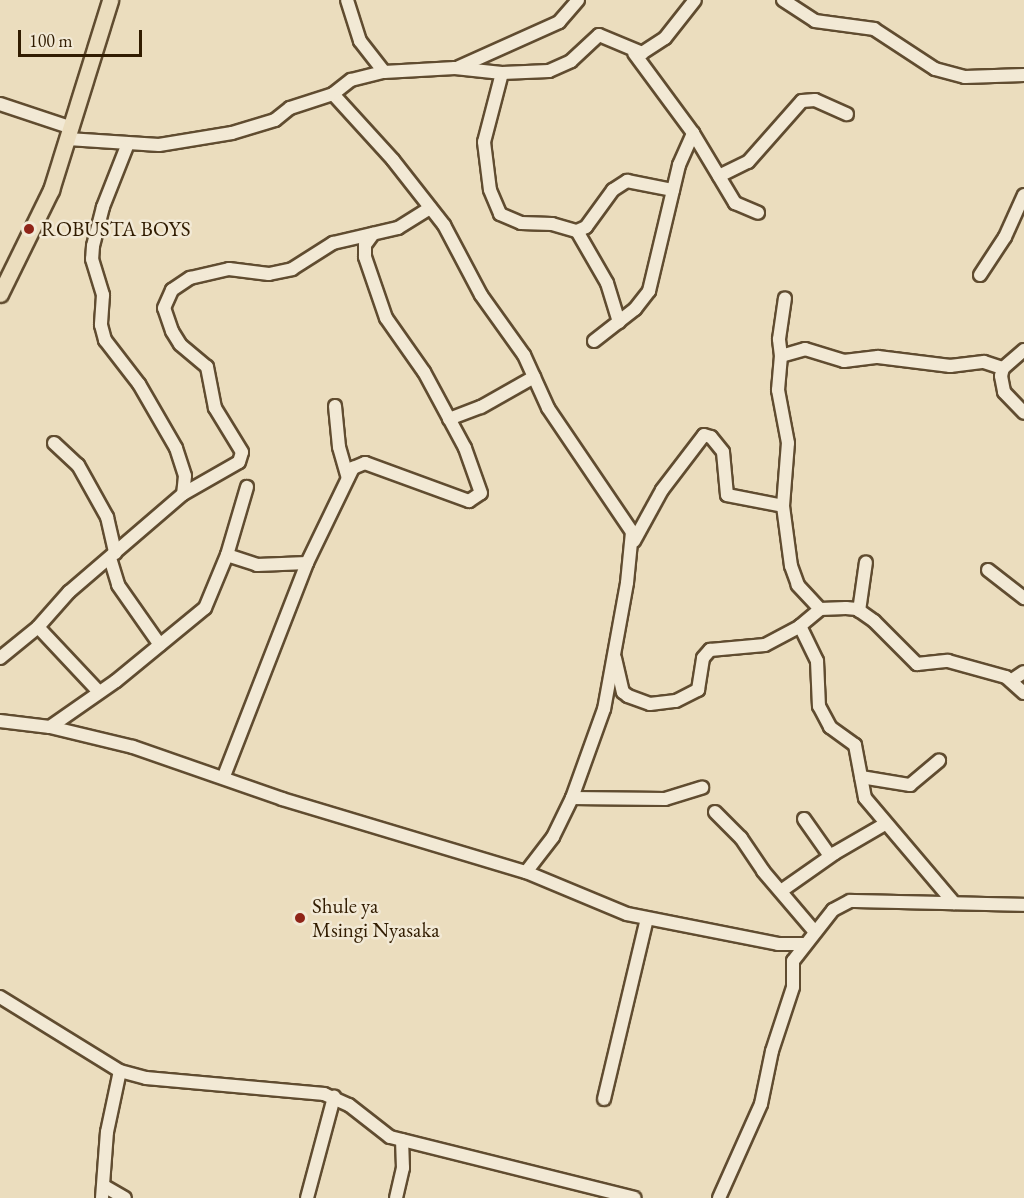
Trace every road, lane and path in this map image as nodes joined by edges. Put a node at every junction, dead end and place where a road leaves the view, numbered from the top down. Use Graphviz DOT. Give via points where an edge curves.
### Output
graph roads {
  1 [pos="110,0"];
  2 [pos="347,0"];
  3 [pos="578,0"];
  4 [pos="695,0"];
  5 [pos="783,0"];
  6 [pos="634,53"];
  7 [pos="455,68"];
  8 [pos="384,72"];
  9 [pos="502,74"];
  10 [pos="1024,75"];
  11 [pos="333,94"];
  12 [pos="0,104"];
  13 [pos="847,114"];
  14 [pos="693,133"];
  15 [pos="70,134"];
  16 [pos="127,146"];
  17 [pos="719,176"];
  18 [pos="673,190"];
  19 [pos="1024,195"];
  20 [pos="430,208"];
  21 [pos="758,213"];
  22 [pos="577,231"];
  23 [pos="373,234"];
  24 [pos="980,275"];
  25 [pos="0,294"];
  26 [pos="785,298"];
  27 [pos="619,322"];
  28 [pos="594,341"];
  29 [pos="1024,350"];
  30 [pos="782,356"];
  31 [pos="1003,368"];
  32 [pos="534,377"];
  33 [pos="335,406"];
  34 [pos="1024,413"];
  35 [pos="449,419"];
  36 [pos="54,443"];
  37 [pos="348,478"];
  38 [pos="247,488"];
  39 [pos="183,494"];
  40 [pos="783,506"];
  41 [pos="634,541"];
  42 [pos="227,555"];
  43 [pos="112,556"];
  44 [pos="866,562"];
  45 [pos="307,563"];
  46 [pos="988,570"];
  47 [pos="1024,598"];
  48 [pos="820,609"];
  49 [pos="860,610"];
  50 [pos="38,627"];
  51 [pos="800,627"];
  52 [pos="160,645"];
  53 [pos="614,657"];
  54 [pos="0,658"];
  55 [pos="1024,672"];
  56 [pos="1012,680"];
  57 [pos="99,692"];
  58 [pos="623,692"];
  59 [pos="1024,693"];
  60 [pos="604,709"];
  61 [pos="0,721"];
  62 [pos="50,727"];
  63 [pos="939,761"];
  64 [pos="224,776"];
  65 [pos="861,777"];
  66 [pos="702,788"];
  67 [pos="572,798"];
  68 [pos="715,812"];
  69 [pos="804,819"];
  70 [pos="885,824"];
  71 [pos="830,856"];
  72 [pos="526,872"];
  73 [pos="781,891"];
  74 [pos="954,903"];
  75 [pos="1024,905"];
  76 [pos="647,919"];
  77 [pos="815,932"];
  78 [pos="774,944"];
  79 [pos="803,944"];
  80 [pos="793,966"];
  81 [pos="0,997"];
  82 [pos="120,1071"];
  83 [pos="334,1097"];
  84 [pos="604,1099"];
  85 [pos="402,1140"];
  86 [pos="103,1192"];
  87 [pos="609,1195"];
  88 [pos="125,1198"];
  89 [pos="307,1198"];
  90 [pos="396,1198"];
  91 [pos="635,1198"];
  92 [pos="719,1198"];
  1 -- 15 [label="main road"];
  2 -- 8 [label="street" via="360,41"];
  3 -- 7 [label="street" via="559,22"];
  4 -- 6 [label="street" via="665,38 652,49"];
  5 -- 10 [label="street" via="815,21 874,29 935,69 965,77"];
  6 -- 9 [label="street" via="599,35 562,67"];
  6 -- 14 [label="street"];
  7 -- 8 [label="street"];
  7 -- 9 [label="street"];
  8 -- 11 [label="street" via="351,80"];
  9 -- 22 [label="street" via="484,129 494,206 505,218 521,223 552,224"];
  11 -- 16 [label="street" via="290,108 275,120 252,128 159,145"];
  11 -- 20 [label="street"];
  12 -- 15 [label="street"];
  13 -- 17 [label="street" via="815,100 802,101 748,162"];
  14 -- 17 [label="street"];
  14 -- 18 [label="street"];
  15 -- 16 [label="street"];
  15 -- 25 [label="main road" via="51,190"];
  16 -- 39 [label="street" via="103,207 93,246 92,259 103,295 101,325 105,340 140,384 176,448 185,476"];
  17 -- 21 [label="street" via="735,203"];
  18 -- 22 [label="street" via="627,181 613,190 586,227"];
  18 -- 27 [label="street" via="649,291"];
  19 -- 24 [label="street" via="1005,237"];
  20 -- 23 [label="street" via="407,225"];
  20 -- 32 [label="street" via="444,225 481,294 524,355"];
  22 -- 27 [label="street" via="607,283"];
  23 -- 35 [label="street" via="365,245 365,257 386,318 414,352"];
  23 -- 39 [label="street" via="333,243 292,269 269,274 245,268 220,271 190,278 172,290 164,308 172,331 180,344 207,367 215,408 242,452 235,466"];
  26 -- 30 [label="street" via="779,339"];
  27 -- 28 [label="street"];
  29 -- 31 [label="street"];
  30 -- 31 [label="street" via="805,349 844,360 878,357 950,366 984,362"];
  30 -- 40 [label="street" via="778,405 785,427 788,465"];
  31 -- 34 [label="street" via="1004,392"];
  32 -- 35 [label="street" via="482,407"];
  32 -- 41 [label="street" via="578,456 622,514"];
  33 -- 37 [label="street" via="339,447"];
  35 -- 37 [label="street" via="478,479 481,493 477,499 469,501 445,494 365,463 353,468"];
  36 -- 43 [label="street" via="78,465 107,517"];
  37 -- 45 [label="street"];
  38 -- 42 [label="street"];
  39 -- 43 [label="street"];
  40 -- 41 [label="street" via="727,495 723,452 711,437 704,435 662,490"];
  40 -- 48 [label="street" via="795,579"];
  41 -- 53 [label="street"];
  42 -- 45 [label="street" via="257,565"];
  42 -- 52 [label="street" via="205,608"];
  43 -- 50 [label="street" via="60,601"];
  43 -- 52 [label="street" via="118,585"];
  44 -- 49 [label="street"];
  45 -- 64 [label="street"];
  46 -- 47 [label="street"];
  48 -- 49 [label="street"];
  48 -- 51 [label="street"];
  49 -- 56 [label="street" via="917,664 948,661"];
  50 -- 54 [label="street"];
  50 -- 57 [label="street"];
  51 -- 58 [label="street" via="765,645 710,650 703,658 698,690 690,696 650,704"];
  51 -- 65 [label="street" via="817,661 819,706 830,727 855,745"];
  52 -- 57 [label="street"];
  53 -- 58 [label="street"];
  53 -- 60 [label="street"];
  55 -- 56 [label="street"];
  56 -- 59 [label="street"];
  57 -- 62 [label="street"];
  58 -- 60 [label="street"];
  60 -- 67 [label="street"];
  61 -- 62 [label="street"];
  62 -- 64 [label="street"];
  63 -- 65 [label="street" via="910,785"];
  64 -- 72 [label="street" via="282,799"];
  65 -- 70 [label="street" via="865,798"];
  66 -- 67 [label="street" via="665,800"];
  67 -- 72 [label="street" via="553,837"];
  68 -- 73 [label="street" via="741,838"];
  69 -- 71 [label="street"];
  70 -- 71 [label="street"];
  70 -- 74 [label="street"];
  71 -- 73 [label="street"];
  72 -- 76 [label="street"];
  73 -- 77 [label="street"];
  74 -- 75 [label="street"];
  74 -- 77 [label="street" via="850,902 833,910"];
  76 -- 78 [label="street"];
  76 -- 84 [label="street"];
  77 -- 79 [label="street"];
  78 -- 79 [label="street"];
  78 -- 80 [label="street"];
  79 -- 80 [label="street"];
  80 -- 92 [label="street" via="793,987 772,1051 761,1104"];
  81 -- 82 [label="street"];
  82 -- 83 [label="street" via="146,1078 278,1092 318,1092"];
  82 -- 86 [label="street" via="107,1131"];
  83 -- 85 [label="street" via="381,1132"];
  83 -- 89 [label="street"];
  85 -- 87 [label="street"];
  85 -- 90 [label="street" via="403,1162"];
  86 -- 88 [label="street"];
  87 -- 91 [label="street"];
}
